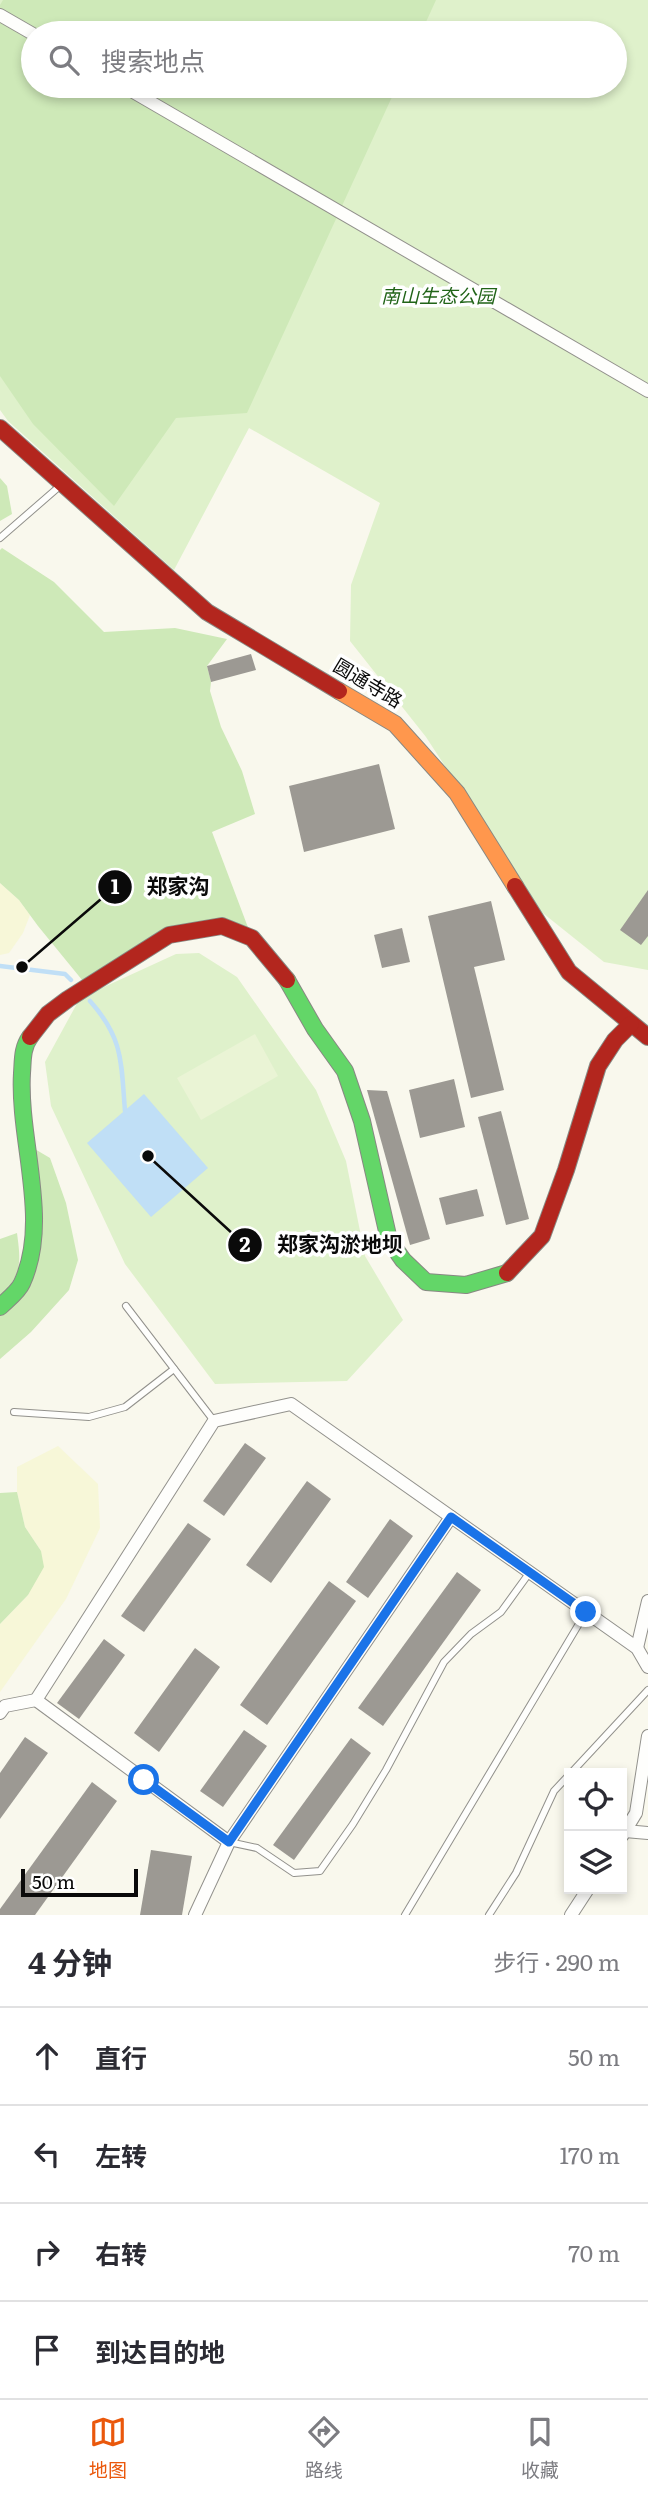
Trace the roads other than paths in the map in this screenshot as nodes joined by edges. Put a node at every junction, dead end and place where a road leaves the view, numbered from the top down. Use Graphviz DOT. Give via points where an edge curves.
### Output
graph roads {
  1 [pos="0,15"];
  2 [pos="21,27"];
  3 [pos="144,98"];
  4 [pos="648,391"];
  5 [pos="0,428"];
  6 [pos="62,484"];
  7 [pos="0,538"];
  8 [pos="631,1024"];
  9 [pos="648,1037"];
  10 [pos="126,1306"];
  11 [pos="0,1307"];
  12 [pos="174,1369"];
  13 [pos="14,1412"];
  14 [pos="214,1421"];
  15 [pos="451,1517"];
  16 [pos="530,1572"];
  17 [pos="648,1601"];
  18 [pos="586,1612"];
  19 [pos="637,1648"];
  20 [pos="648,1667"];
  21 [pos="648,1690"];
  22 [pos="36,1700"];
  23 [pos="0,1713"];
  24 [pos="648,1736"];
  25 [pos="576,1768"];
  26 [pos="564,1780"];
  27 [pos="624,1831"];
  28 [pos="627,1833"];
  29 [pos="648,1833"];
  30 [pos="229,1842"];
  31 [pos="585,1894"];
  32 [pos="195,1915"];
  33 [pos="405,1915"];
  34 [pos="489,1915"];
  35 [pos="571,1915"];
  1 -- 2 [label="street"];
  3 -- 4 [label="street"];
  5 -- 6 [label="street, 圆通寺路"];
  6 -- 7 [label="lane"];
  6 -- 8 [label="street, 圆通寺路" via="207,612 395,724 457,793 569,972"];
  8 -- 9 [label="street, 圆通寺路"];
  8 -- 11 [label="street" via="598,1066 542,1236 510,1272 466,1285 426,1282 389,1240 362,1121 345,1071 284,974 252,938 222,926 169,935 48,1014 24,1045 21,1091 34,1217 32,1254 22,1286"];
  10 -- 12 [label="lane"];
  12 -- 13 [label="lane" via="125,1407 89,1417"];
  12 -- 14 [label="lane"];
  14 -- 15 [label="street" via="291,1404"];
  14 -- 22 [label="street"];
  15 -- 16 [label="street"];
  15 -- 30 [label="street"];
  16 -- 18 [label="street"];
  16 -- 30 [label="lane" via="501,1612 444,1662 386,1770 320,1871 294,1873 257,1848"];
  17 -- 19 [label="street"];
  18 -- 19 [label="street"];
  18 -- 33 [label="lane"];
  19 -- 20 [label="street"];
  21 -- 25 [label="lane"];
  22 -- 23 [label="street" via="5,1706"];
  22 -- 30 [label="street"];
  24 -- 27 [label="street" via="636,1813"];
  26 -- 34 [label="lane" via="554,1791 516,1873"];
  28 -- 29 [label="street"];
  30 -- 32 [label="street"];
  31 -- 35 [label="street"];
}
